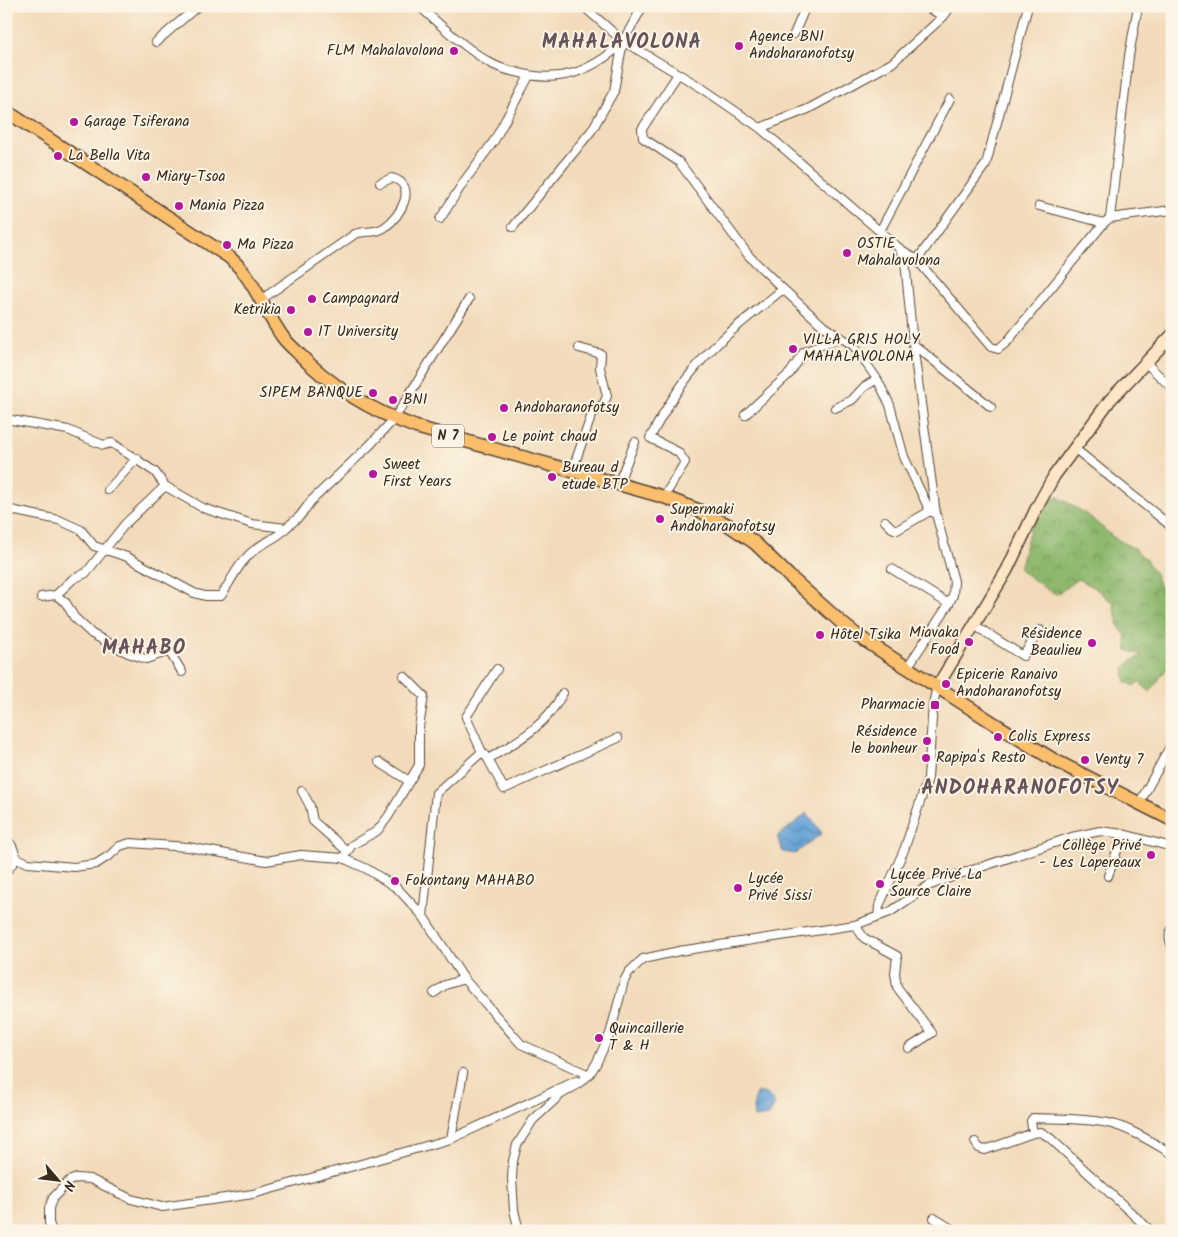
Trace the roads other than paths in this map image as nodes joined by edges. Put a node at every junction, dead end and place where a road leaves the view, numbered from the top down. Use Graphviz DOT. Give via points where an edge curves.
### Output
graph roads {
  1 [pos="198,6"];
  2 [pos="419,6"];
  3 [pos="583,6"];
  4 [pos="644,6"];
  5 [pos="806,6"];
  6 [pos="923,6"];
  7 [pos="951,6"];
  8 [pos="1028,6"];
  9 [pos="1138,6"];
  10 [pos="944,16"];
  11 [pos="794,34"];
  12 [pos="156,42"];
  13 [pos="622,43"];
  14 [pos="678,74"];
  15 [pos="529,76"];
  16 [pos="950,99"];
  17 [pos="6,111"];
  18 [pos="760,128"];
  19 [pos="380,183"];
  20 [pos="1039,206"];
  21 [pos="1172,210"];
  22 [pos="440,218"];
  23 [pos="1107,220"];
  24 [pos="512,227"];
  25 [pos="880,231"];
  26 [pos="900,248"];
  27 [pos="917,260"];
  28 [pos="782,289"];
  29 [pos="262,299"];
  30 [pos="469,299"];
  31 [pos="1172,335"];
  32 [pos="839,338"];
  33 [pos="913,344"];
  34 [pos="578,348"];
  35 [pos="1146,363"];
  36 [pos="877,379"];
  37 [pos="1172,388"];
  38 [pos="991,406"];
  39 [pos="835,408"];
  40 [pos="745,415"];
  41 [pos="6,419"];
  42 [pos="394,419"];
  43 [pos="635,442"];
  44 [pos="1074,448"];
  45 [pos="137,458"];
  46 [pos="572,471"];
  47 [pos="618,484"];
  48 [pos="165,486"];
  49 [pos="108,490"];
  50 [pos="664,497"];
  51 [pos="6,509"];
  52 [pos="933,512"];
  53 [pos="885,521"];
  54 [pos="1172,527"];
  55 [pos="286,528"];
  56 [pos="104,549"];
  57 [pos="892,569"];
  58 [pos="56,595"];
  59 [pos="41,597"];
  60 [pos="949,604"];
  61 [pos="974,625"];
  62 [pos="1040,630"];
  63 [pos="907,668"];
  64 [pos="497,669"];
  65 [pos="182,672"];
  66 [pos="404,676"];
  67 [pos="937,687"];
  68 [pos="564,693"];
  69 [pos="618,738"];
  70 [pos="1172,743"];
  71 [pos="482,752"];
  72 [pos="488,759"];
  73 [pos="379,762"];
  74 [pos="409,781"];
  75 [pos="302,791"];
  76 [pos="1139,804"];
  77 [pos="1172,820"];
  78 [pos="1123,834"];
  79 [pos="6,838"];
  80 [pos="1172,847"];
  81 [pos="345,855"];
  82 [pos="17,858"];
  83 [pos="6,872"];
  84 [pos="1108,876"];
  85 [pos="423,916"];
  86 [pos="878,917"];
  87 [pos="855,925"];
  88 [pos="1172,929"];
  89 [pos="1172,946"];
  90 [pos="464,979"];
  91 [pos="434,993"];
  92 [pos="909,1048"];
  93 [pos="463,1073"];
  94 [pos="589,1075"];
  95 [pos="1033,1133"];
  96 [pos="451,1140"];
  97 [pos="975,1142"];
  98 [pos="1172,1154"];
  99 [pos="934,1218"];
  100 [pos="519,1228"];
  101 [pos="52,1231"];
  102 [pos="510,1231"];
  103 [pos="955,1231"];
  104 [pos="1151,1231"];
  1 -- 12 [label="street"];
  2 -- 15 [label="street" via="488,62"];
  3 -- 13 [label="street"];
  4 -- 13 [label="street"];
  5 -- 11 [label="street"];
  6 -- 10 [label="street"];
  7 -- 10 [label="street"];
  8 -- 27 [label="street" via="986,164"];
  9 -- 23 [label="street"];
  10 -- 18 [label="street" via="892,62 808,109"];
  13 -- 14 [label="street"];
  13 -- 15 [label="street" via="603,59 571,75 553,78"];
  13 -- 24 [label="street" via="614,91 592,130"];
  14 -- 18 [label="street"];
  14 -- 28 [label="street" via="642,129 643,138 679,162 749,256"];
  15 -- 22 [label="street" via="494,141"];
  16 -- 25 [label="street"];
  17 -- 29 [label="main road, N 7" via="229,256 246,274"];
  18 -- 25 [label="street"];
  19 -- 29 [label="street" via="399,179 406,187 406,197 395,219 379,231 364,230 355,234"];
  20 -- 23 [label="street"];
  21 -- 23 [label="street"];
  23 -- 27 [label="street" via="998,349 985,342"];
  25 -- 26 [label="street"];
  26 -- 27 [label="street"];
  26 -- 33 [label="street" via="905,261"];
  28 -- 32 [label="street"];
  28 -- 50 [label="street" via="708,354 669,403 650,438 678,452 686,462"];
  29 -- 42 [label="main road, N 7" via="283,337 304,360 335,385"];
  30 -- 42 [label="street"];
  31 -- 35 [label="street"];
  32 -- 36 [label="street" via="854,346"];
  32 -- 40 [label="street" via="804,352 790,373"];
  33 -- 38 [label="street"];
  33 -- 52 [label="street"];
  34 -- 46 [label="street" via="601,354 600,368 607,396 592,414"];
  35 -- 37 [label="street"];
  35 -- 44 [label="street" via="1110,400"];
  36 -- 39 [label="street" via="852,400"];
  36 -- 52 [label="street" via="890,405 904,456"];
  41 -- 45 [label="street" via="68,430 103,445 112,443"];
  42 -- 46 [label="main road, N 7"];
  42 -- 55 [label="street"];
  43 -- 47 [label="street"];
  44 -- 54 [label="street"];
  44 -- 61 [label="street" via="1054,476 1007,570"];
  45 -- 48 [label="street" via="156,472"];
  45 -- 49 [label="street"];
  46 -- 47 [label="main road, N 7"];
  47 -- 50 [label="main road, N 7"];
  48 -- 55 [label="street" via="203,508 252,524"];
  48 -- 56 [label="street"];
  50 -- 63 [label="main road, N 7" via="698,510 743,534 843,624"];
  51 -- 56 [label="street" via="59,520 81,530 94,546"];
  52 -- 53 [label="street" via="897,530"];
  52 -- 60 [label="street" via="954,582"];
  55 -- 56 [label="street" via="242,561 220,596 194,593 127,557"];
  56 -- 58 [label="street" via="86,573 73,579"];
  57 -- 60 [label="street"];
  58 -- 59 [label="street"];
  58 -- 65 [label="street" via="92,634 146,660 169,652"];
  60 -- 63 [label="street"];
  61 -- 62 [label="street" via="1023,656"];
  61 -- 67 [label="street"];
  63 -- 67 [label="main road, N 7"];
  64 -- 71 [label="street" via="466,717"];
  66 -- 74 [label="street" via="424,696 419,727 419,764"];
  67 -- 76 [label="main road, N 7" via="1054,760"];
  67 -- 86 [label="street" via="928,778"];
  68 -- 72 [label="street" via="556,707 530,734"];
  69 -- 72 [label="street" via="504,789"];
  70 -- 76 [label="street"];
  71 -- 72 [label="street"];
  71 -- 85 [label="street" via="436,793"];
  73 -- 74 [label="street"];
  74 -- 81 [label="street" via="377,831 352,845"];
  75 -- 81 [label="street" via="313,821"];
  76 -- 77 [label="main road, N 7"];
  78 -- 80 [label="street"];
  78 -- 84 [label="street"];
  78 -- 86 [label="street" via="1100,831 1072,837 957,875 928,886"];
  79 -- 82 [label="street"];
  81 -- 82 [label="street" via="301,855 266,861 188,847 130,843 120,846 96,864 74,867 28,863"];
  81 -- 85 [label="street" via="397,888"];
  82 -- 83 [label="street"];
  85 -- 90 [label="street"];
  86 -- 87 [label="street"];
  87 -- 92 [label="street" via="864,938 897,956 897,987 932,1032"];
  87 -- 94 [label="street" via="643,959 624,981 610,1034"];
  88 -- 89 [label="street" via="1169,939"];
  90 -- 91 [label="street" via="445,985"];
  90 -- 94 [label="street" via="521,1044"];
  93 -- 96 [label="street"];
  94 -- 96 [label="street"];
  94 -- 100 [label="street" via="560,1095 533,1120 517,1145 512,1179"];
  95 -- 97 [label="street" via="985,1150"];
  95 -- 98 [label="street" via="1033,1118 1109,1123"];
  95 -- 104 [label="street" via="1041,1132 1050,1138"];
  96 -- 101 [label="street" via="253,1194 162,1207 131,1199 90,1179 77,1178 53,1198 49,1208"];
  99 -- 103 [label="street"];
  100 -- 102 [label="street"];
}
